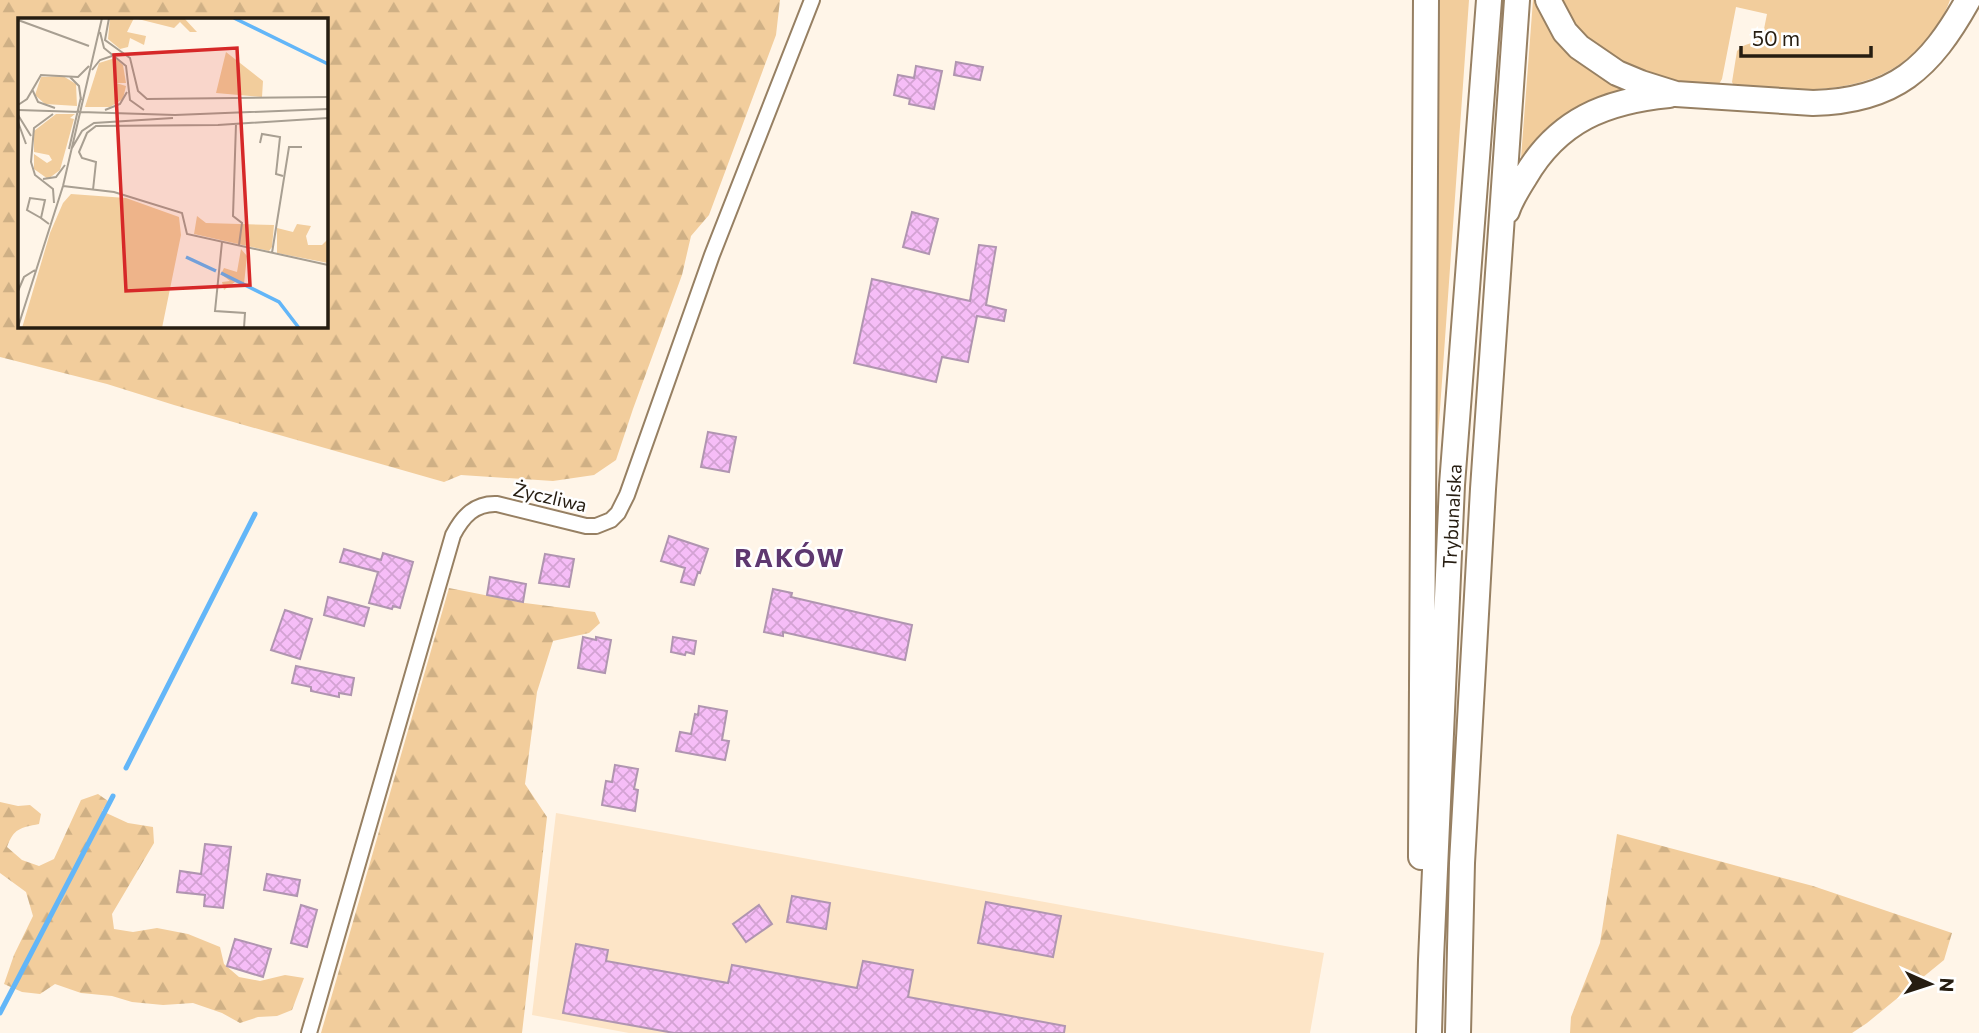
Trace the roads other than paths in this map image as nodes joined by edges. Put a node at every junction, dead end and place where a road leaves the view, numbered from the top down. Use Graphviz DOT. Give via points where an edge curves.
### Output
graph roads {
  1 [pos="812,0"];
  2 [pos="1426,0"];
  3 [pos="1489,0"];
  4 [pos="1517,0"];
  5 [pos="1548,0"];
  6 [pos="1962,7"];
  7 [pos="1676,94"];
  8 [pos="1502,224"];
  9 [pos="1431,960"];
  10 [pos="309,1033"];
  11 [pos="1429,1033"];
  12 [pos="1458,1033"];
  1 -- 10 [label="street, Życzliwa" via="618,513 603,524 586,526 488,503 468,513 453,535"];
  2 -- 9 [label="highway" via="1420,848"];
  3 -- 9 [label="highway, Trybunalska" via="1452,485"];
  4 -- 8 [label="highway, Trybunalska"];
  5 -- 7 [label="highway" via="1565,32 1588,55 1617,73"];
  6 -- 7 [label="highway" via="1944,41 1915,70 1861,97 1803,103"];
  7 -- 8 [label="highway" via="1613,104 1559,133 1528,170"];
  8 -- 12 [label="highway, Trybunalska" via="1462,849"];
  9 -- 11 [label="highway, Trybunalska"];
}
